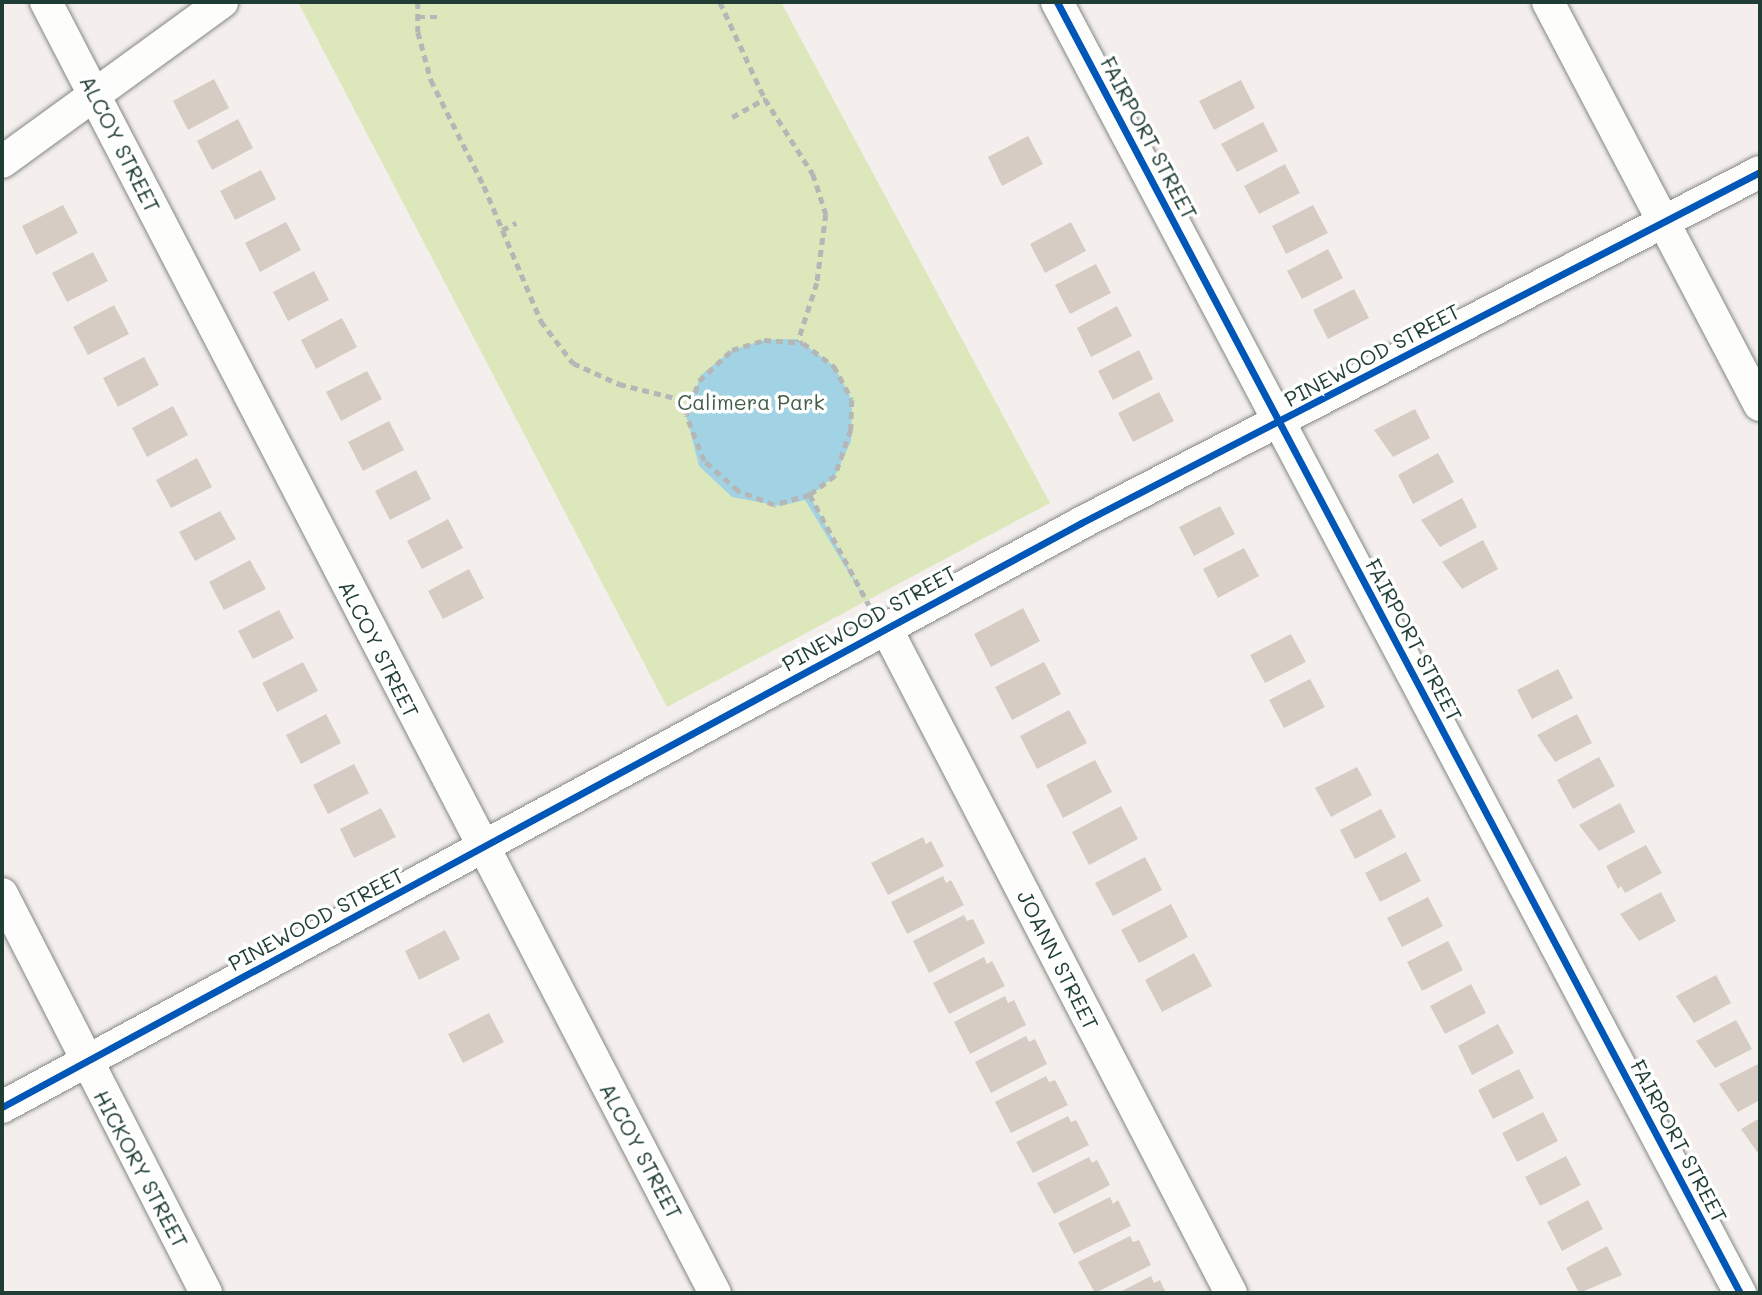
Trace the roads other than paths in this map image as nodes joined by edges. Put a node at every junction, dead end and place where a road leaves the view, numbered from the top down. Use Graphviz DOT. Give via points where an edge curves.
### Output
graph roads {
  1 [pos="46,2"];
  2 [pos="222,2"];
  3 [pos="1057,2"];
  4 [pos="1548,2"];
  5 [pos="94,95"];
  6 [pos="2,162"];
  7 [pos="1760,172"];
  8 [pos="1664,222"];
  9 [pos="1760,405"];
  10 [pos="1279,424"];
  11 [pos="878,617"];
  12 [pos="482,850"];
  13 [pos="2,894"];
  14 [pos="85,1063"];
  15 [pos="2,1107"];
  16 [pos="206,1293"];
  17 [pos="715,1293"];
  18 [pos="1231,1293"];
  19 [pos="1740,1293"];
  1 -- 5 [label="street, ALCOY STREET"];
  2 -- 5 [label="street"];
  3 -- 10 [label="street, FAIRPORT STREET"];
  4 -- 8 [label="street"];
  5 -- 6 [label="street"];
  5 -- 12 [label="street, ALCOY STREET"];
  7 -- 8 [label="street, PINEWOOD STREET"];
  8 -- 9 [label="street"];
  8 -- 10 [label="street, PINEWOOD STREET"];
  10 -- 11 [label="street, PINEWOOD STREET"];
  10 -- 19 [label="street, FAIRPORT STREET"];
  11 -- 12 [label="street, PINEWOOD STREET"];
  11 -- 18 [label="street, JOANN STREET"];
  12 -- 14 [label="street, PINEWOOD STREET"];
  12 -- 17 [label="street, ALCOY STREET"];
  13 -- 14 [label="street, HICKORY STREET" via="74,1031"];
  14 -- 15 [label="street, PINEWOOD STREET"];
  14 -- 16 [label="street, HICKORY STREET"];
}
